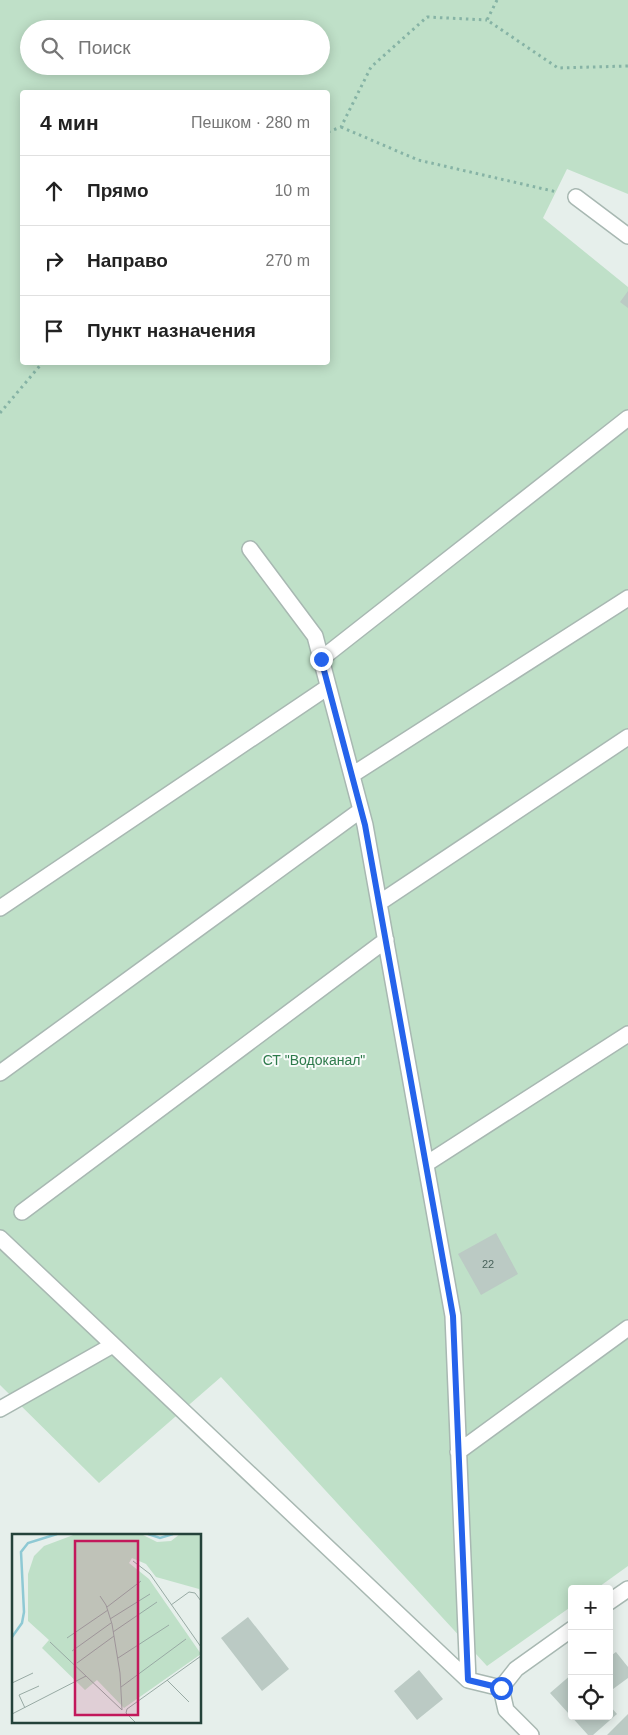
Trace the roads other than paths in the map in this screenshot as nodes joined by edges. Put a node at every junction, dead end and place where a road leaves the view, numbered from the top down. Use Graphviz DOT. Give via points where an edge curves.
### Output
graph roads {
  1 [pos="576,197"];
  2 [pos="628,236"];
  3 [pos="628,418"];
  4 [pos="250,549"];
  5 [pos="628,598"];
  6 [pos="321,659"];
  7 [pos="328,687"];
  8 [pos="628,737"];
  9 [pos="352,775"];
  10 [pos="361,810"];
  11 [pos="379,903"];
  12 [pos="0,908"];
  13 [pos="386,940"];
  14 [pos="628,1034"];
  15 [pos="0,1073"];
  16 [pos="426,1164"];
  17 [pos="22,1212"];
  18 [pos="0,1238"];
  19 [pos="628,1328"];
  20 [pos="113,1345"];
  21 [pos="0,1409"];
  22 [pos="458,1452"];
  23 [pos="628,1589"];
  24 [pos="613,1599"];
  25 [pos="571,1630"];
  26 [pos="468,1680"];
  27 [pos="501,1688"];
  28 [pos="531,1735"];
  1 -- 2 [label="street"];
  3 -- 6 [label="street"];
  4 -- 6 [label="street" via="315,636"];
  5 -- 9 [label="street"];
  6 -- 7 [label="street"];
  7 -- 9 [label="street"];
  7 -- 12 [label="street"];
  8 -- 11 [label="street"];
  9 -- 10 [label="street"];
  10 -- 11 [label="street"];
  10 -- 15 [label="street"];
  11 -- 13 [label="street"];
  13 -- 16 [label="street"];
  13 -- 17 [label="street"];
  14 -- 16 [label="street"];
  16 -- 22 [label="street" via="453,1316"];
  18 -- 20 [label="street"];
  19 -- 22 [label="street"];
  20 -- 21 [label="street"];
  20 -- 26 [label="street"];
  22 -- 26 [label="street"];
  23 -- 24 [label="street"];
  25 -- 27 [label="street" via="516,1669"];
  26 -- 27 [label="street"];
  27 -- 28 [label="street" via="506,1710"];
}
